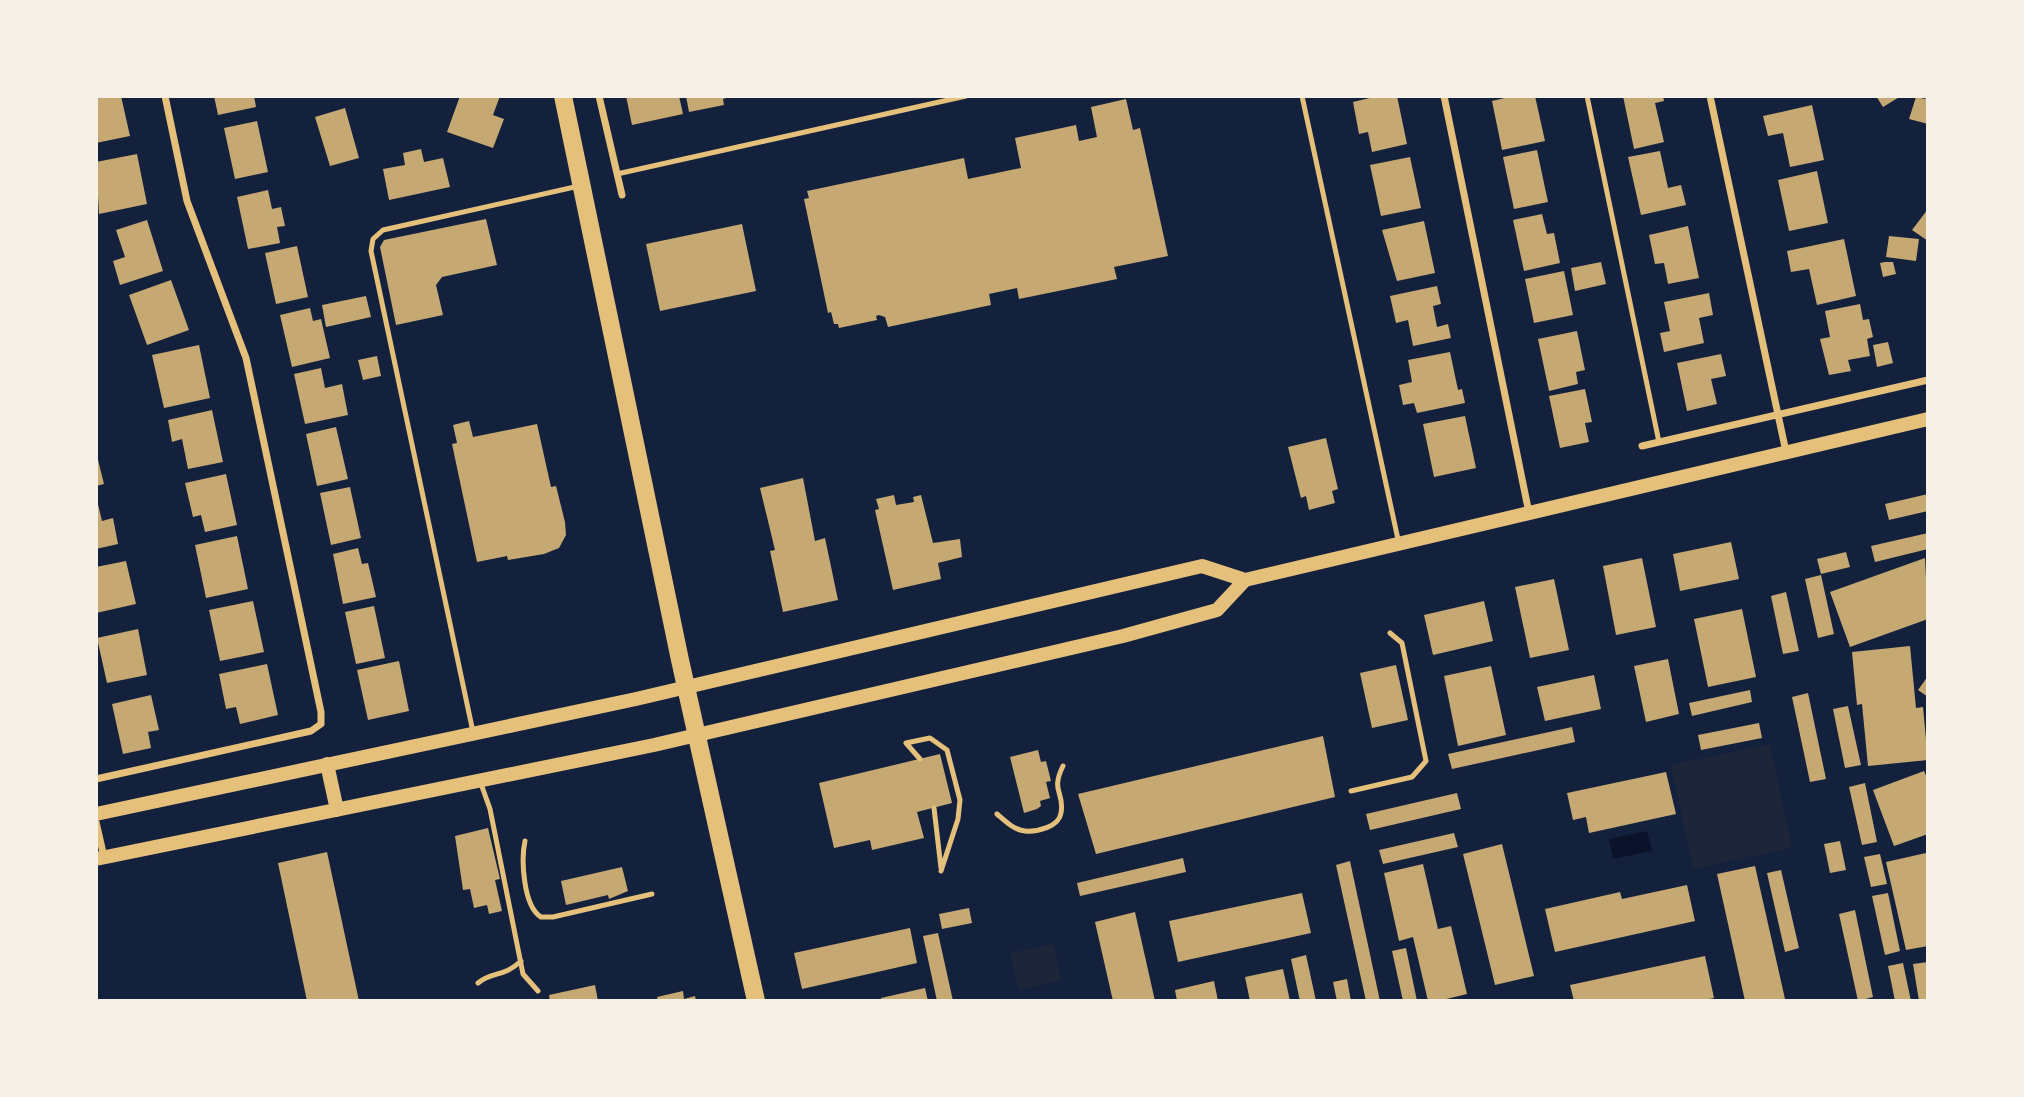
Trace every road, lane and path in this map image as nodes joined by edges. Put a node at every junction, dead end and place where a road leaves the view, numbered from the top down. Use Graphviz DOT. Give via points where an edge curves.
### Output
graph roads {
  1 [pos="165,96"];
  2 [pos="563,96"];
  3 [pos="599,96"];
  4 [pos="967,96"];
  5 [pos="1301,96"];
  6 [pos="1444,96"];
  7 [pos="1587,96"];
  8 [pos="1710,96"];
  9 [pos="617,174"];
  10 [pos="582,186"];
  11 [pos="622,195"];
  12 [pos="1928,380"];
  13 [pos="1777,415"];
  14 [pos="1928,419"];
  15 [pos="1659,442"];
  16 [pos="1642,446"];
  17 [pos="1786,452"];
  18 [pos="1529,513"];
  19 [pos="1399,544"];
  20 [pos="1245,580"];
  21 [pos="1390,633"];
  22 [pos="687,687"];
  23 [pos="473,733"];
  24 [pos="698,736"];
  25 [pos="920,759"];
  26 [pos="327,764"];
  27 [pos="1063,766"];
  28 [pos="96,779"];
  29 [pos="480,780"];
  30 [pos="1351,791"];
  31 [pos="934,808"];
  32 [pos="337,810"];
  33 [pos="96,814"];
  34 [pos="997,814"];
  35 [pos="96,822"];
  36 [pos="525,841"];
  37 [pos="100,858"];
  38 [pos="652,894"];
  39 [pos="521,961"];
  40 [pos="478,983"];
  41 [pos="538,991"];
  42 [pos="756,1001"];
  1 -- 28 [label="street" via="187,201 246,358 321,724 311,731"];
  2 -- 10 [label="main road"];
  3 -- 9 [label="street"];
  4 -- 9 [label="lane"];
  5 -- 19 [label="lane"];
  6 -- 18 [label="street"];
  7 -- 15 [label="lane"];
  8 -- 13 [label="street"];
  9 -- 11 [label="street"];
  10 -- 22 [label="main road"];
  10 -- 23 [label="lane" via="383,230 373,239 371,251"];
  12 -- 13 [label="street"];
  13 -- 15 [label="street"];
  13 -- 17 [label="street"];
  14 -- 17 [label="main road"];
  15 -- 16 [label="street"];
  17 -- 18 [label="main road"];
  18 -- 19 [label="main road"];
  19 -- 20 [label="main road"];
  20 -- 22 [label="main road" via="1202,566"];
  20 -- 24 [label="main road" via="1217,610"];
  21 -- 30 [label="lane" via="1402,643 1426,761 1412,777"];
  22 -- 23 [label="main road"];
  22 -- 24 [label="main road"];
  23 -- 26 [label="main road"];
  24 -- 29 [label="main road"];
  24 -- 42 [label="main road"];
  25 -- 31 [label="lane" via="906,743 930,738 947,750 960,800 942,871"];
  26 -- 32 [label="main road"];
  26 -- 33 [label="main road"];
  27 -- 34 [label="lane" via="1055,782 1061,813 1057,822 1024,831"];
  29 -- 32 [label="main road"];
  29 -- 39 [label="lane"];
  32 -- 37 [label="main road"];
  35 -- 37 [label="street"];
  36 -- 38 [label="lane" via="521,859 531,906 541,917"];
  39 -- 40 [label="lane" via="508,973"];
  39 -- 41 [label="lane" via="523,974"];
}
